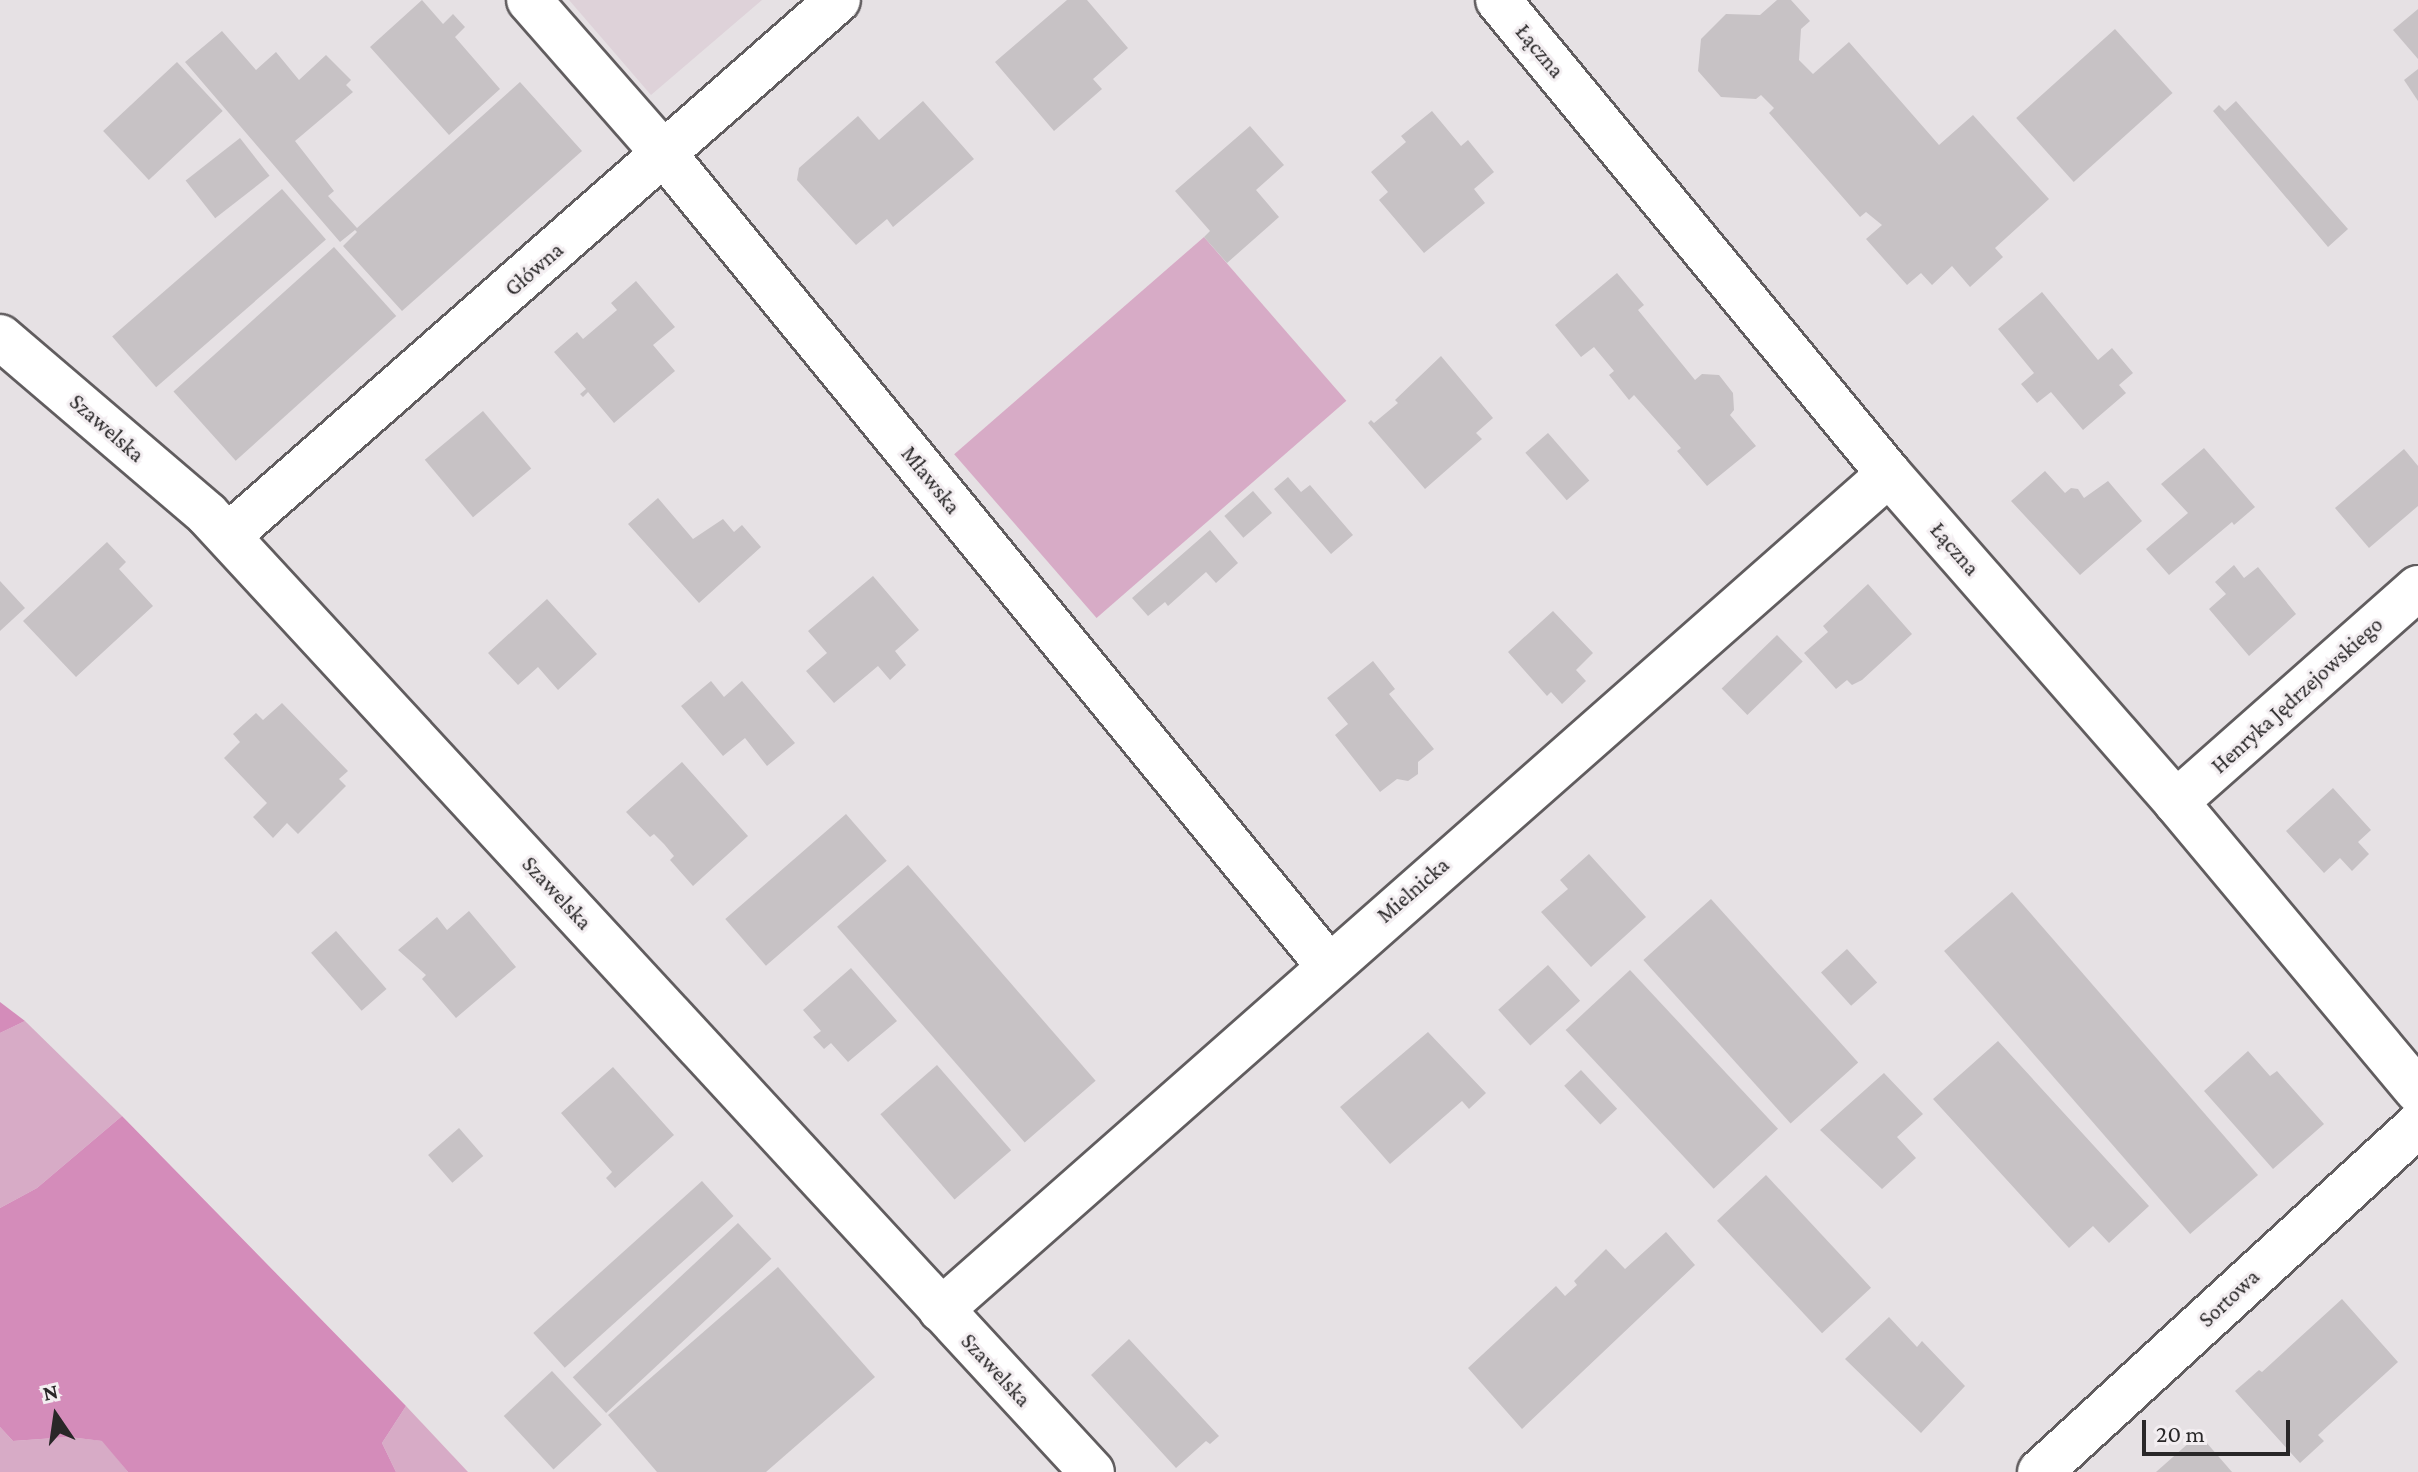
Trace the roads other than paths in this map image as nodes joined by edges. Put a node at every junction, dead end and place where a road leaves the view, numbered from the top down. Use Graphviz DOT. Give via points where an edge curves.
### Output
graph roads {
  1 [pos="529,0"];
  2 [pos="838,0"];
  3 [pos="1498,0"];
  4 [pos="665,155"];
  5 [pos="0,337"];
  6 [pos="1889,474"];
  7 [pos="228,536"];
  8 [pos="2418,588"];
  9 [pos="2176,802"];
  10 [pos="1328,965"];
  11 [pos="2418,1091"];
  12 [pos="2418,1125"];
  13 [pos="941,1310"];
  14 [pos="1092,1472"];
  15 [pos="2040,1472"];
  1 -- 4 [label="street, Mławska"];
  2 -- 4 [label="street, Główna"];
  3 -- 6 [label="street, Łączna"];
  4 -- 7 [label="street, Główna"];
  4 -- 10 [label="street, Mławska"];
  5 -- 7 [label="street, Szawelska"];
  6 -- 9 [label="street, Łączna"];
  6 -- 10 [label="street, Mielnicka"];
  7 -- 13 [label="street, Szawelska"];
  8 -- 9 [label="street, Henryka Jędrzejowskiego"];
  9 -- 11 [label="street, Łączna"];
  10 -- 13 [label="street, Mielnicka"];
  12 -- 15 [label="street, Sortowa"];
  13 -- 14 [label="street, Szawelska"];
}
